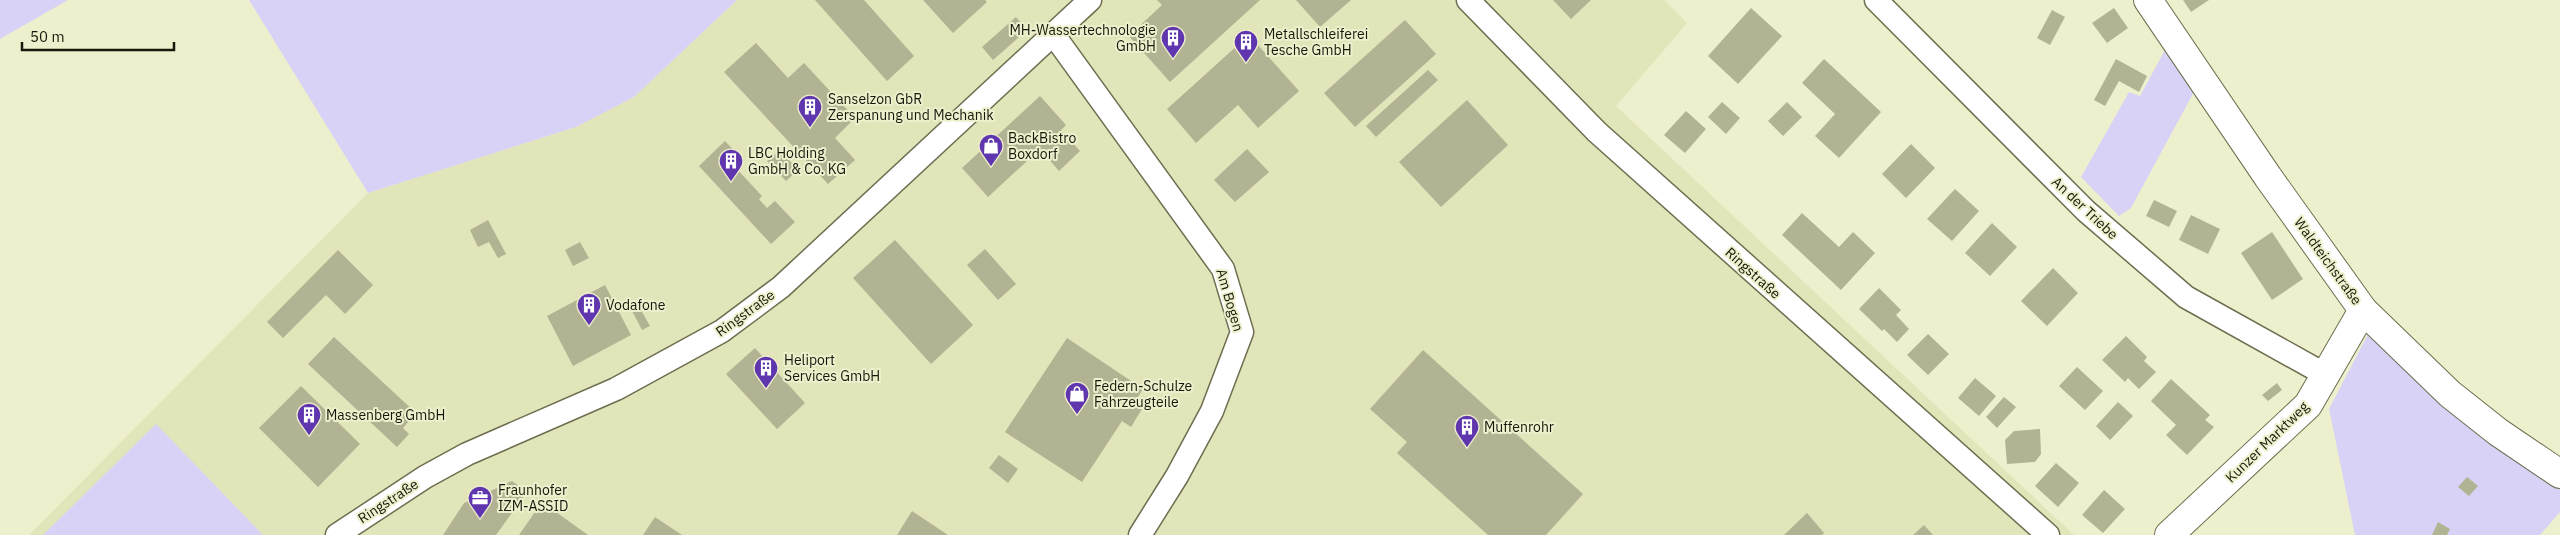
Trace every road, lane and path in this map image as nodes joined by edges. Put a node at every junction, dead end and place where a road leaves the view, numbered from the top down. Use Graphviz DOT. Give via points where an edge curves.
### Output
graph roads {
  1 [pos="1090,0"];
  2 [pos="1468,0"];
  3 [pos="1876,0"];
  4 [pos="2148,0"];
  5 [pos="1053,34"];
  6 [pos="2363,310"];
  7 [pos="2326,375"];
  8 [pos="2560,474"];
  9 [pos="337,535"];
  10 [pos="1140,535"];
  11 [pos="2048,535"];
  12 [pos="2169,535"];
  1 -- 5 [label="street, Ringstraße"];
  2 -- 11 [label="street, Ringstraße" via="1597,132"];
  3 -- 7 [label="street, An der Triebe" via="2086,211 2186,297"];
  4 -- 6 [label="street, Waldteichstraße"];
  5 -- 9 [label="street, Ringstraße" via="781,287 722,332 616,389 467,454 425,477"];
  5 -- 10 [label="street, Am Bogen" via="1224,269 1242,332 1212,410 1177,476"];
  6 -- 7 [label="street, Kunzer Marktweg"];
  6 -- 8 [label="street, Waldteichstraße" via="2450,394"];
  7 -- 12 [label="street, Kunzer Marktweg" via="2308,405"];
}
